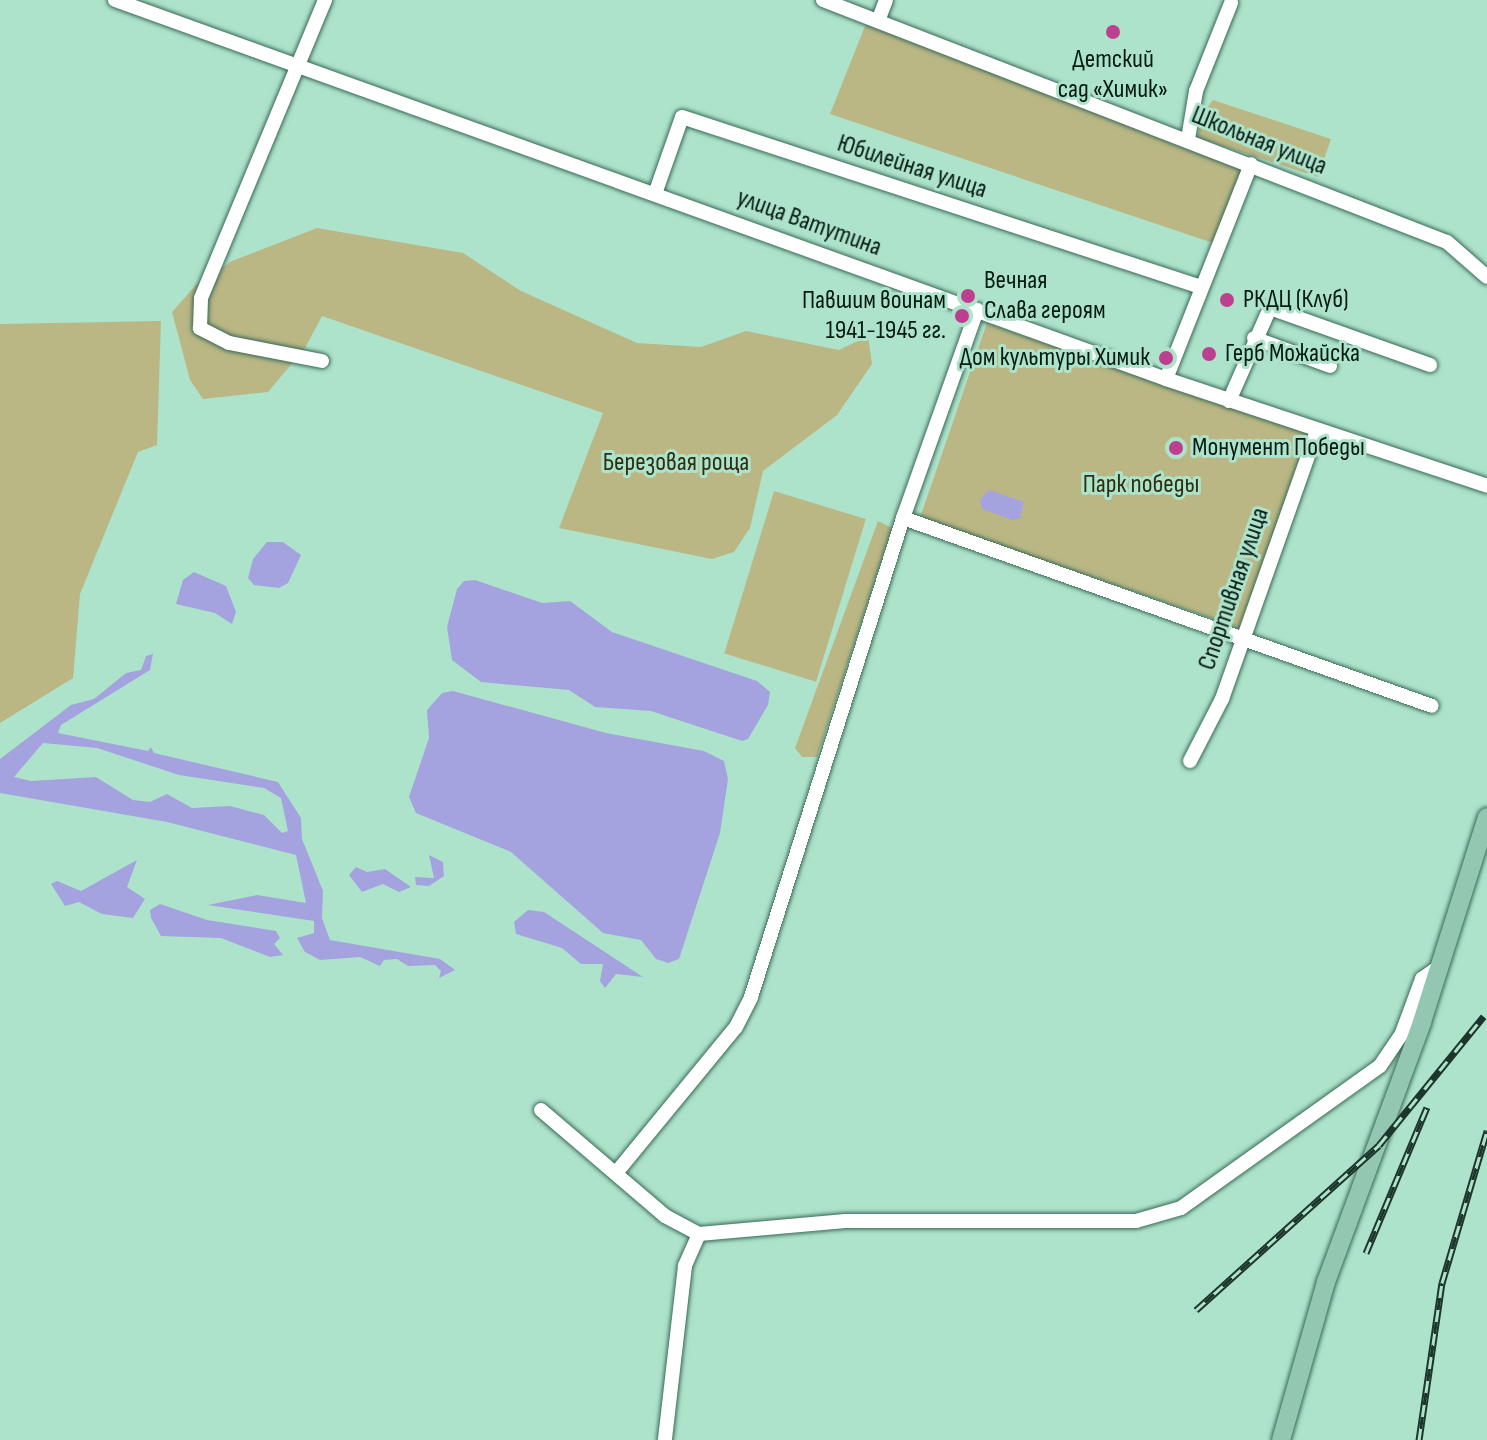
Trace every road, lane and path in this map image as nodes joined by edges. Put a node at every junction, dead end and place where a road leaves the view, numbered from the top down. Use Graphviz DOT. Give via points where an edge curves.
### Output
graph roads {
  1 [pos="115,0"];
  2 [pos="325,0"];
  3 [pos="823,0"];
  4 [pos="886,0"];
  5 [pos="1231,3"];
  6 [pos="878,21"];
  7 [pos="302,66"];
  8 [pos="1188,139"];
  9 [pos="1251,164"];
  10 [pos="656,191"];
  11 [pos="1487,277"];
  12 [pos="1201,287"];
  13 [pos="977,310"];
  14 [pos="1254,338"];
  15 [pos="322,361"];
  16 [pos="1430,365"];
  17 [pos="1330,366"];
  18 [pos="1166,379"];
  19 [pos="1229,401"];
  20 [pos="1317,431"];
  21 [pos="1487,486"];
  22 [pos="903,518"];
  23 [pos="1240,638"];
  24 [pos="1432,706"];
  25 [pos="1190,761"];
  26 [pos="1487,817"];
  27 [pos="1437,968"];
  28 [pos="541,1110"];
  29 [pos="616,1173"];
  30 [pos="699,1234"];
  31 [pos="665,1440"];
  32 [pos="1281,1440"];
  1 -- 7 [label="street, улица Ватутина"];
  2 -- 7 [label="street"];
  3 -- 6 [label="street, Школьная улица"];
  4 -- 6 [label="street"];
  5 -- 8 [label="street" via="1196,91"];
  6 -- 8 [label="street, Школьная улица"];
  7 -- 10 [label="street, улица Ватутина"];
  7 -- 15 [label="street" via="201,298 200,328 229,343"];
  8 -- 9 [label="street, Школьная улица"];
  9 -- 11 [label="street, Школьная улица" via="1447,242"];
  9 -- 12 [label="street"];
  10 -- 12 [label="street, Юбилейная улица" via="682,117"];
  10 -- 13 [label="street, улица Ватутина"];
  12 -- 18 [label="street"];
  13 -- 18 [label="street, улица Ватутина"];
  13 -- 22 [label="street"];
  14 -- 16 [label="street" via="1264,312 1274,307"];
  14 -- 17 [label="street"];
  14 -- 19 [label="street"];
  18 -- 19 [label="street, улица Ватутина"];
  19 -- 20 [label="street, улица Ватутина"];
  20 -- 21 [label="street, улица Ватутина"];
  20 -- 23 [label="street, Спортивная улица"];
  22 -- 23 [label="street"];
  22 -- 29 [label="street" via="751,997 736,1027"];
  23 -- 24 [label="street"];
  23 -- 25 [label="street, Спортивная улица" via="1222,699"];
  26 -- 27 [label="main road"];
  27 -- 30 [label="street" via="1422,979 1402,1033 1380,1066 1181,1208 1136,1221 845,1221"];
  27 -- 32 [label="main road" via="1379,1145 1326,1282"];
  28 -- 29 [label="street"];
  29 -- 30 [label="street" via="665,1216"];
  30 -- 31 [label="street" via="685,1266"];
}
